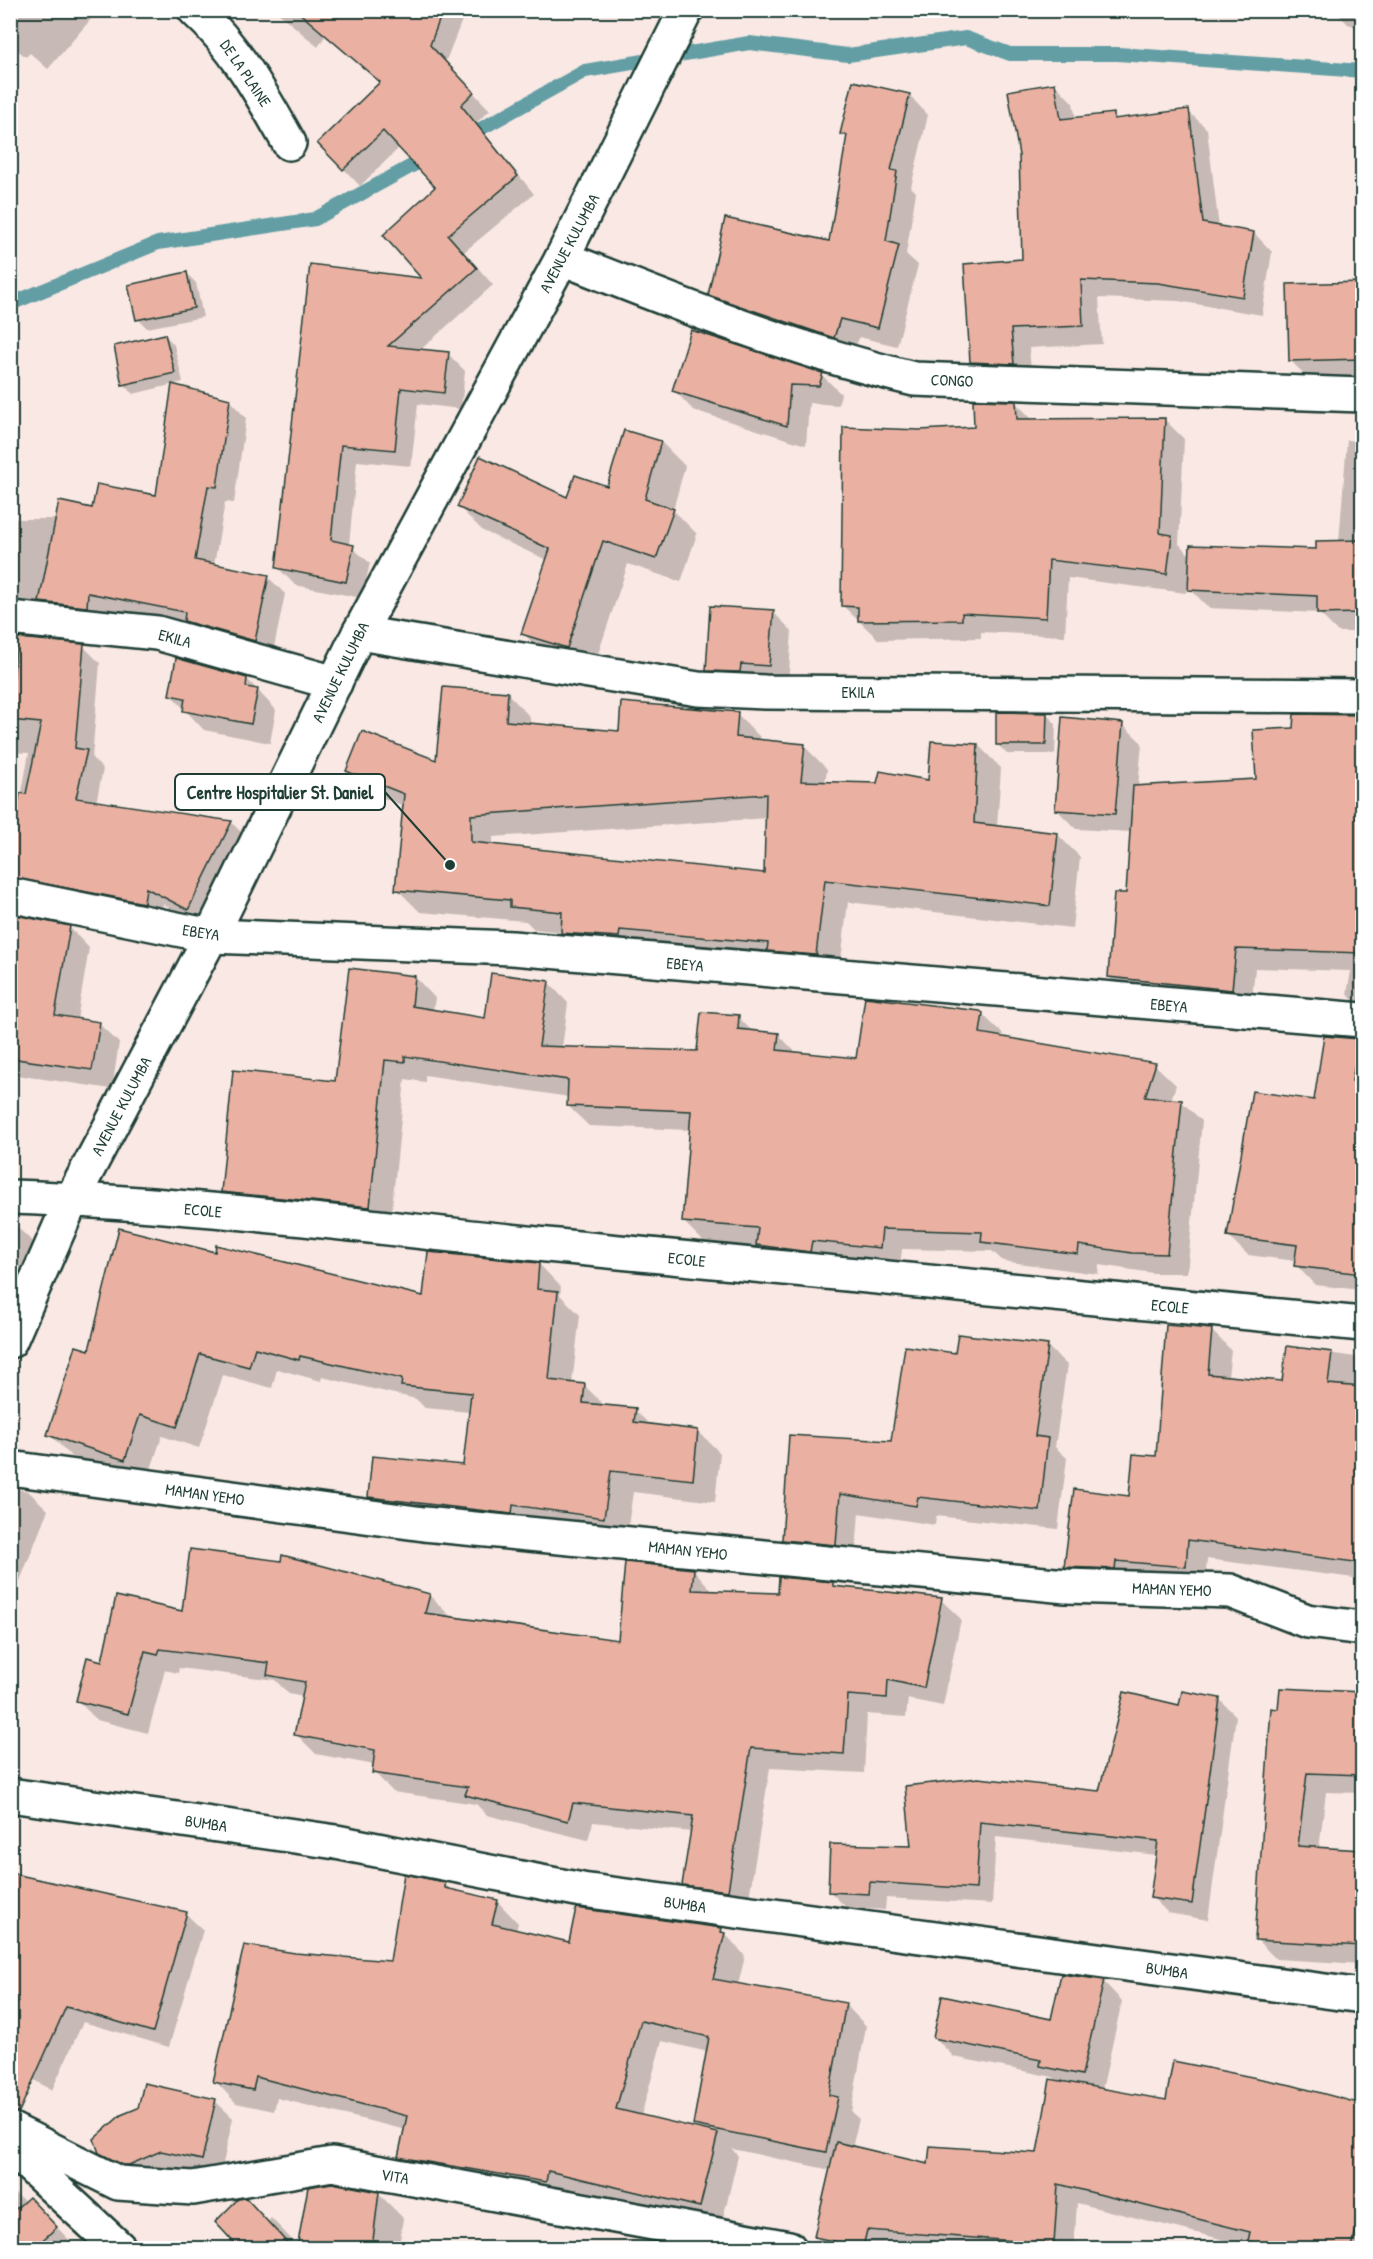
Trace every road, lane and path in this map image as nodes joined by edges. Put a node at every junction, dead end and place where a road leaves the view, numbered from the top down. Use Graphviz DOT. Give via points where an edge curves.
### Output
graph roads {
  1 [pos="195,10"];
  2 [pos="686,10"];
  3 [pos="289,142"];
  4 [pos="562,258"];
  5 [pos="1362,395"];
  6 [pos="10,618"];
  7 [pos="359,633"];
  8 [pos="335,683"];
  9 [pos="1362,696"];
  10 [pos="10,895"];
  11 [pos="211,936"];
  12 [pos="1362,1020"];
  13 [pos="10,1197"];
  14 [pos="72,1199"];
  15 [pos="1362,1324"];
  16 [pos="10,1341"];
  17 [pos="10,1468"];
  18 [pos="1362,1628"];
  19 [pos="10,1796"];
  20 [pos="1362,1996"];
  21 [pos="10,2129"];
  22 [pos="10,2147"];
  23 [pos="119,2248"];
  24 [pos="789,2248"];
  1 -- 3 [label="street, DE LA PLAINE" via="237,58"];
  2 -- 4 [label="street, AVENUE KULUMBA"];
  4 -- 5 [label="street, CONGO" via="726,323 914,379"];
  4 -- 7 [label="street, AVENUE KULUMBA"];
  6 -- 8 [label="street, EKILA" via="157,633"];
  7 -- 8 [label="street, AVENUE KULUMBA"];
  7 -- 9 [label="street, EKILA" via="698,689"];
  8 -- 11 [label="street, AVENUE KULUMBA"];
  10 -- 11 [label="street, EBEYA"];
  11 -- 12 [label="street, EBEYA" via="512,948"];
  11 -- 14 [label="street, AVENUE KULUMBA"];
  13 -- 14 [label="street, ECOLE"];
  14 -- 15 [label="street, ECOLE" via="368,1224 543,1245"];
  14 -- 16 [label="street, AVENUE KULUMBA"];
  17 -- 18 [label="street, MAMAN YEMO" via="424,1524 1066,1586 1230,1591 1307,1621"];
  19 -- 20 [label="street, BUMBA" via="336,1842 582,1890"];
  21 -- 24 [label="street, VITA" via="118,2183 193,2188 332,2164"];
  22 -- 23 [label="street"];
}
